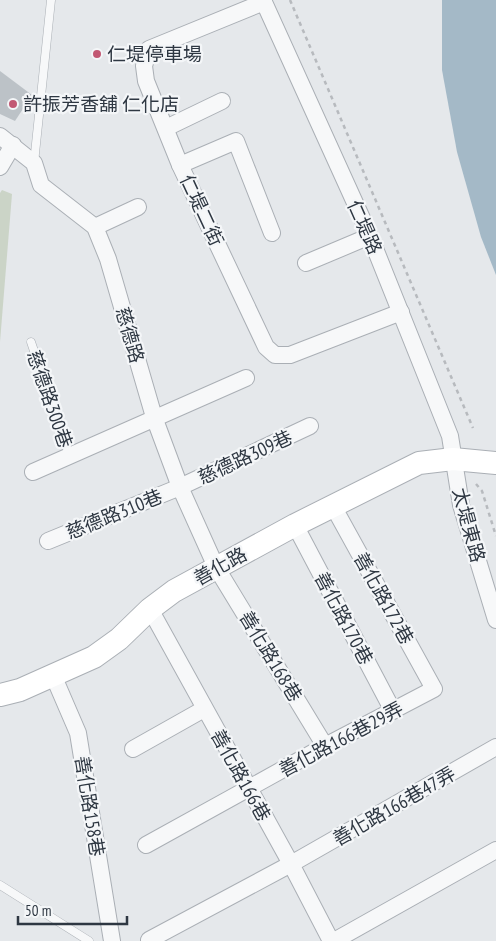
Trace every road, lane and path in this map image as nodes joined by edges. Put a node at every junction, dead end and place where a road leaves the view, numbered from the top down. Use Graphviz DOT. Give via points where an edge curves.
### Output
graph roads {
  1 [pos="51,0"];
  2 [pos="290,0"];
  3 [pos="264,1"];
  4 [pos="222,101"];
  5 [pos="166,128"];
  6 [pos="6,141"];
  7 [pos="34,163"];
  8 [pos="180,165"];
  9 [pos="0,167"];
  10 [pos="138,207"];
  11 [pos="94,227"];
  12 [pos="272,233"];
  13 [pos="370,236"];
  14 [pos="306,263"];
  15 [pos="401,312"];
  16 [pos="31,342"];
  17 [pos="246,378"];
  18 [pos="154,418"];
  19 [pos="310,426"];
  20 [pos="473,428"];
  21 [pos="70,456"];
  22 [pos="453,459"];
  23 [pos="496,463"];
  24 [pos="33,472"];
  25 [pos="476,484"];
  26 [pos="180,487"];
  27 [pos="333,506"];
  28 [pos="295,526"];
  29 [pos="496,536"];
  30 [pos="48,541"];
  31 [pos="216,566"];
  32 [pos="150,609"];
  33 [pos="496,620"];
  34 [pos="53,675"];
  35 [pos="434,690"];
  36 [pos="0,695"];
  37 [pos="204,709"];
  38 [pos="393,711"];
  39 [pos="325,746"];
  40 [pos="496,747"];
  41 [pos="133,749"];
  42 [pos="248,789"];
  43 [pos="146,845"];
  44 [pos="496,850"];
  45 [pos="292,864"];
  46 [pos="0,885"];
  47 [pos="149,940"];
  48 [pos="89,941"];
  49 [pos="112,941"];
  50 [pos="331,941"];
  51 [pos="334,941"];
  1 -- 7 [label="lane"];
  2 -- 20 [label="path"];
  3 -- 5 [label="street, 仁堤二街" via="149,49 144,66 146,81"];
  3 -- 13 [label="street, 仁堤路"];
  4 -- 5 [label="street"];
  5 -- 8 [label="street, 仁堤二街"];
  6 -- 7 [label="street"];
  6 -- 9 [label="street"];
  7 -- 11 [label="street, 慈德路" via="41,185"];
  8 -- 12 [label="street" via="236,141"];
  8 -- 15 [label="street, 仁堤二街" via="270,352 275,355 297,353"];
  10 -- 11 [label="street"];
  11 -- 18 [label="street, 慈德路" via="108,258"];
  13 -- 14 [label="street"];
  13 -- 15 [label="street, 仁堤路"];
  15 -- 22 [label="street, 仁堤路" via="450,436"];
  16 -- 21 [label="lane, 慈德路300巷"];
  17 -- 18 [label="street, 慈德路300巷"];
  18 -- 21 [label="street, 慈德路300巷"];
  18 -- 26 [label="street, 慈德路"];
  19 -- 26 [label="street, 慈德路309巷"];
  21 -- 24 [label="street, 慈德路300巷"];
  22 -- 23 [label="street, 善化路"];
  22 -- 27 [label="street, 善化路" via="419,463"];
  22 -- 33 [label="street, 太堤東路" via="461,505"];
  25 -- 29 [label="path" via="482,491"];
  26 -- 30 [label="street, 慈德路310巷"];
  26 -- 31 [label="street, 慈德路"];
  27 -- 28 [label="street, 善化路"];
  27 -- 35 [label="street, 善化路172巷"];
  28 -- 31 [label="street, 善化路"];
  28 -- 38 [label="street, 善化路170巷"];
  31 -- 32 [label="street, 善化路"];
  31 -- 39 [label="street, 善化路168巷"];
  32 -- 34 [label="street, 善化路" via="136,625 94,658"];
  32 -- 37 [label="street, 善化路166巷"];
  34 -- 36 [label="street, 善化路"];
  34 -- 49 [label="street, 善化路158巷" via="78,733"];
  35 -- 38 [label="street, 善化路166巷29弄"];
  37 -- 41 [label="street"];
  37 -- 42 [label="street, 善化路166巷"];
  38 -- 39 [label="street, 善化路166巷29弄"];
  39 -- 42 [label="street, 善化路166巷29弄"];
  40 -- 45 [label="street, 善化路166巷47弄"];
  42 -- 43 [label="street, 善化路166巷29弄"];
  42 -- 45 [label="street, 善化路166巷"];
  44 -- 51 [label="street"];
  45 -- 47 [label="street, 善化路166巷47弄"];
  45 -- 50 [label="street, 善化路166巷"];
  46 -- 48 [label="lane"];
}
